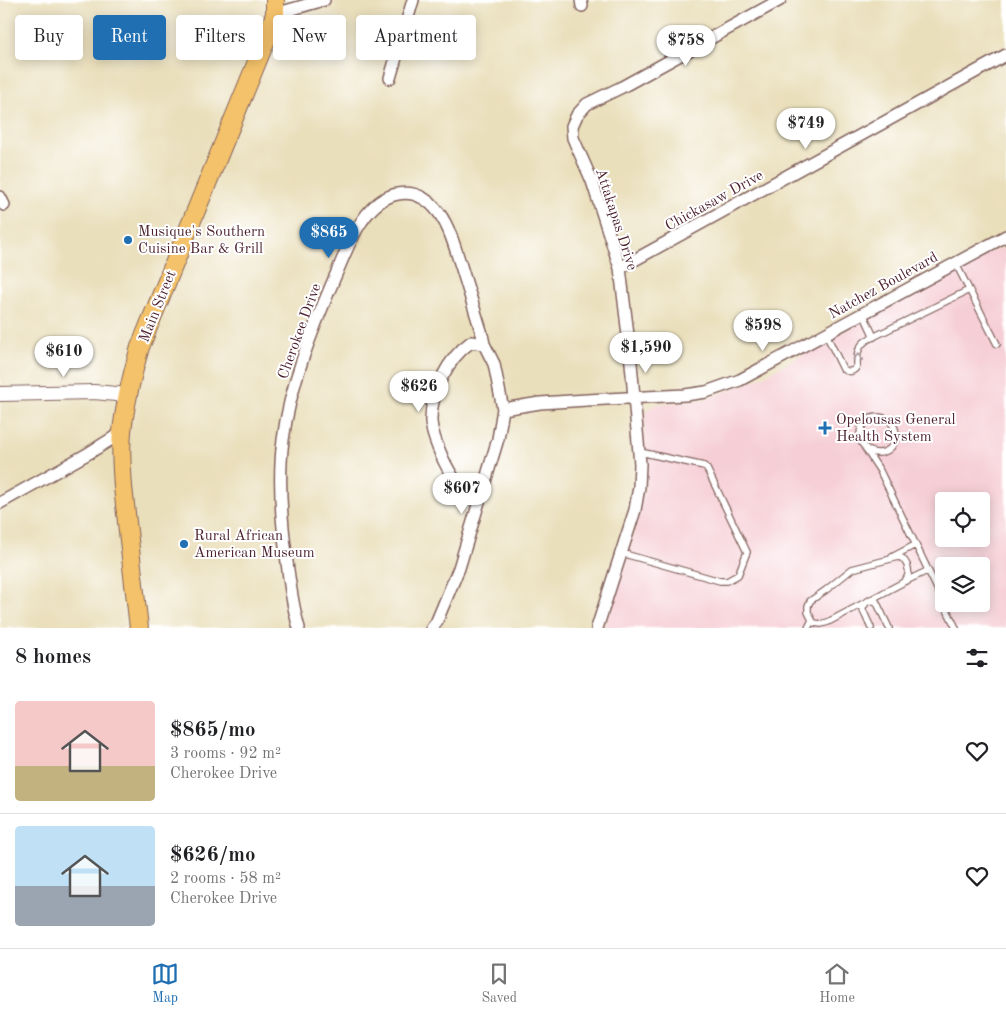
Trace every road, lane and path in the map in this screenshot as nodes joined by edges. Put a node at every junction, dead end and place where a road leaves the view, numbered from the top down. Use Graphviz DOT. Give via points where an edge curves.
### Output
graph roads {
  1 [pos="324,0"];
  2 [pos="413,0"];
  3 [pos="780,0"];
  4 [pos="275,7"];
  5 [pos="1006,55"];
  6 [pos="390,78"];
  7 [pos="1003,240"];
  8 [pos="955,262"];
  9 [pos="620,268"];
  10 [pos="969,290"];
  11 [pos="863,314"];
  12 [pos="826,334"];
  13 [pos="874,337"];
  14 [pos="484,344"];
  15 [pos="997,344"];
  16 [pos="0,394"];
  17 [pos="127,395"];
  18 [pos="634,397"];
  19 [pos="503,409"];
  20 [pos="121,434"];
  21 [pos="864,448"];
  22 [pos="640,452"];
  23 [pos="881,453"];
  24 [pos="880,471"];
  25 [pos="482,491"];
  26 [pos="0,503"];
  27 [pos="915,545"];
  28 [pos="621,553"];
  29 [pos="890,558"];
  30 [pos="927,571"];
  31 [pos="902,584"];
  32 [pos="935,587"];
  33 [pos="868,601"];
  34 [pos="948,612"];
  35 [pos="812,620"];
  36 [pos="140,628"];
  37 [pos="299,628"];
  38 [pos="432,628"];
  39 [pos="598,628"];
  40 [pos="808,628"];
  41 [pos="871,628"];
  42 [pos="890,628"];
  43 [pos="956,628"];
  1 -- 4 [label="street"];
  2 -- 6 [label="street"];
  3 -- 9 [label="street, Attakapas Drive" via="587,104 577,115 572,126 572,138 592,181"];
  4 -- 17 [label="main road, Main Street" via="256,66 140,347"];
  5 -- 9 [label="street, Chickasaw Drive"];
  7 -- 8 [label="street, Natchez Boulevard"];
  8 -- 10 [label="lane"];
  8 -- 11 [label="street, Natchez Boulevard"];
  9 -- 18 [label="street, Attakapas Drive"];
  10 -- 13 [label="lane"];
  10 -- 15 [label="lane"];
  11 -- 12 [label="street, Natchez Boulevard"];
  11 -- 13 [label="lane"];
  12 -- 13 [label="lane, one-way" via="843,369 849,372 856,369 862,343"];
  12 -- 18 [label="street, Natchez Boulevard" via="740,380 706,392 672,397"];
  14 -- 19 [label="street, Cherokee Drive" via="494,364"];
  14 -- 25 [label="street" via="471,342 462,349 442,378 434,399 431,423 446,467 460,485"];
  14 -- 37 [label="street, Cherokee Drive" via="454,245 439,213 412,193 388,196 362,220 351,241 313,328 287,417 281,464 282,511 289,581"];
  16 -- 17 [label="street" via="94,392"];
  17 -- 20 [label="main road, Main Street"];
  18 -- 19 [label="street, Natchez Boulevard" via="540,403"];
  18 -- 22 [label="street, Attakapas Drive"];
  19 -- 25 [label="street" via="498,439"];
  20 -- 26 [label="street"];
  20 -- 36 [label="main road, Main Street" via="123,487"];
  21 -- 23 [label="lane"];
  21 -- 23 [label="lane" via="860,437 862,426 871,418 883,418 892,425 896,436 891,447"];
  21 -- 24 [label="lane"];
  22 -- 28 [label="street, Attakapas Drive" via="635,510"];
  22 -- 28 [label="lane" via="704,466 747,552 738,575 727,581"];
  23 -- 24 [label="lane"];
  24 -- 27 [label="lane"];
  25 -- 38 [label="street" via="459,568"];
  27 -- 29 [label="lane"];
  27 -- 30 [label="lane"];
  28 -- 39 [label="street, Attakapas Drive"];
  29 -- 31 [label="lane" via="902,558 906,562 909,572"];
  29 -- 35 [label="lane" via="852,569 814,597 808,606"];
  30 -- 31 [label="lane"];
  30 -- 32 [label="lane"];
  31 -- 33 [label="lane"];
  33 -- 35 [label="lane" via="828,622 821,624"];
  33 -- 41 [label="lane" via="862,608"];
  33 -- 42 [label="lane" via="876,600"];
  34 -- 43 [label="lane"];
  35 -- 40 [label="lane"];
}
